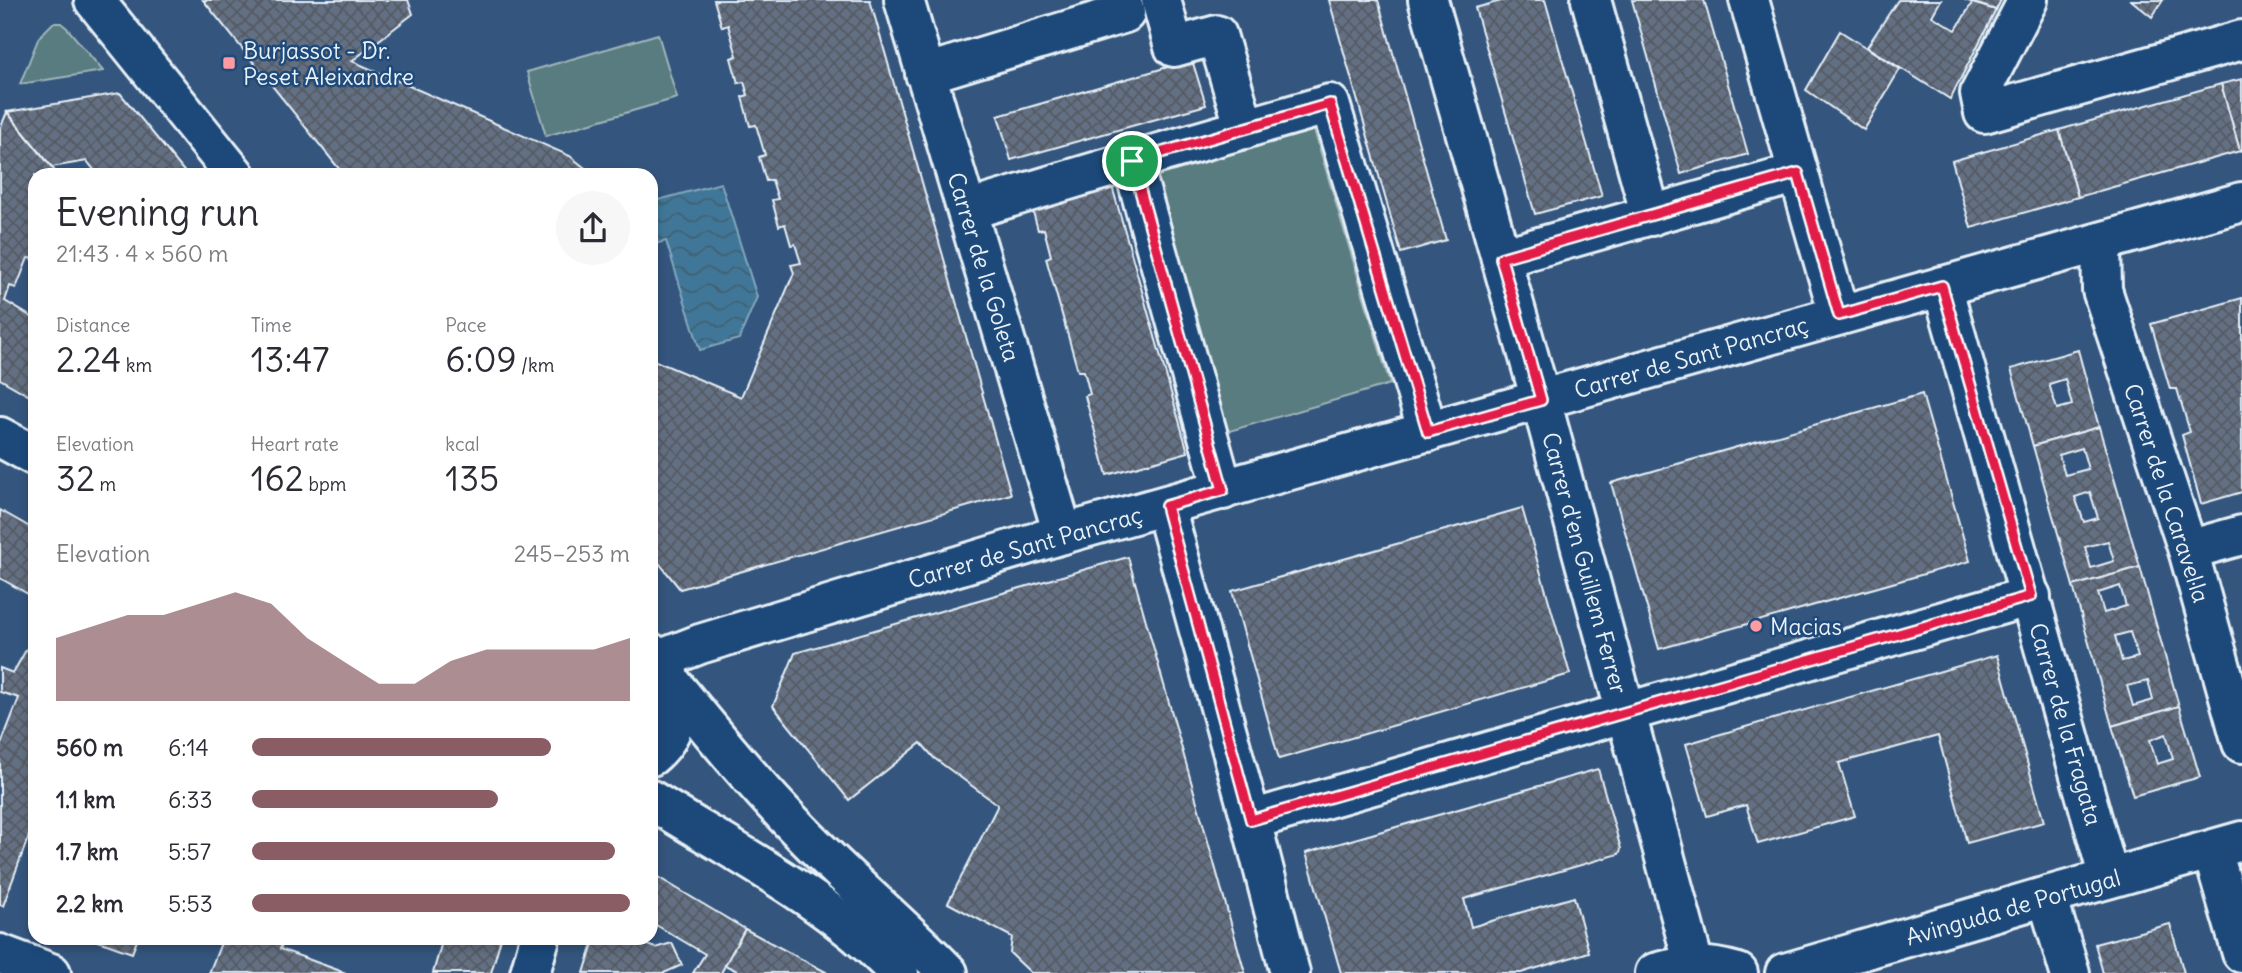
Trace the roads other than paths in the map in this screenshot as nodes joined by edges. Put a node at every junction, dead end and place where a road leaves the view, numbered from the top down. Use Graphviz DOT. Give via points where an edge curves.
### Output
graph roads {
  1 [pos="94,0"];
  2 [pos="904,0"];
  3 [pos="1161,0"];
  4 [pos="1428,0"];
  5 [pos="1591,0"];
  6 [pos="1749,0"];
  7 [pos="2028,0"];
  8 [pos="1127,4"];
  9 [pos="2242,40"];
  10 [pos="925,74"];
  11 [pos="1245,129"];
  12 [pos="1132,161"];
  13 [pos="229,168"];
  14 [pos="1798,173"];
  15 [pos="2242,202"];
  16 [pos="968,210"];
  17 [pos="1651,216"];
  18 [pos="2101,242"];
  19 [pos="1501,258"];
  20 [pos="1942,286"];
  21 [pos="1839,315"];
  22 [pos="1541,400"];
  23 [pos="1428,432"];
  24 [pos="0,436"];
  25 [pos="28,452"];
  26 [pos="1223,490"];
  27 [pos="1166,506"];
  28 [pos="1063,534"];
  29 [pos="2242,535"];
  30 [pos="2188,550"];
  31 [pos="2031,596"];
  32 [pos="661,666"];
  33 [pos="1625,714"];
  34 [pos="2242,743"];
  35 [pos="658,748"];
  36 [pos="658,804"];
  37 [pos="1251,820"];
  38 [pos="2227,845"];
  39 [pos="2109,878"];
  40 [pos="2047,895"];
  41 [pos="538,945"];
  42 [pos="2242,953"];
  43 [pos="0,954"];
  44 [pos="1871,961"];
  45 [pos="1694,965"];
  46 [pos="51,973"];
  47 [pos="530,973"];
  48 [pos="899,973"];
  49 [pos="948,973"];
  50 [pos="1290,973"];
  51 [pos="1655,973"];
  52 [pos="1738,973"];
  53 [pos="1785,973"];
  54 [pos="2070,973"];
  1 -- 13 [label="street"];
  2 -- 10 [label="street, Carrer de la Goleta"];
  3 -- 11 [label="street" via="1174,47 1217,35"];
  4 -- 19 [label="street, Carrer d'en Guillem Ferrer"];
  5 -- 17 [label="street"];
  6 -- 14 [label="street"];
  7 -- 9 [label="street" via="1980,93 1984,113"];
  8 -- 10 [label="street"];
  10 -- 16 [label="street, Carrer de la Goleta"];
  11 -- 12 [label="street"];
  11 -- 23 [label="street" via="1330,104"];
  12 -- 16 [label="street"];
  12 -- 26 [label="street"];
  14 -- 17 [label="street"];
  14 -- 21 [label="street"];
  15 -- 18 [label="street, Carrer de Sant Pancraç"];
  16 -- 28 [label="street, Carrer de la Goleta"];
  17 -- 19 [label="street"];
  18 -- 20 [label="street, Carrer de Sant Pancraç"];
  18 -- 30 [label="street, Carrer de la Caravel·la" via="2102,290"];
  19 -- 22 [label="street, Carrer d'en Guillem Ferrer"];
  20 -- 21 [label="street, Carrer de Sant Pancraç"];
  20 -- 31 [label="street, Carrer de la Fragata"];
  21 -- 22 [label="street, Carrer de Sant Pancraç"];
  22 -- 23 [label="street, Carrer de Sant Pancraç"];
  22 -- 33 [label="street, Carrer d'en Guillem Ferrer"];
  23 -- 26 [label="street, Carrer de Sant Pancraç"];
  24 -- 25 [label="street"];
  26 -- 27 [label="street, Carrer de Sant Pancraç"];
  27 -- 28 [label="street, Carrer de Sant Pancraç"];
  27 -- 37 [label="street"];
  28 -- 32 [label="street, Carrer de Sant Pancraç" via="700,644"];
  29 -- 30 [label="street"];
  30 -- 34 [label="street, Carrer de la Caravel·la"];
  31 -- 33 [label="street"];
  31 -- 39 [label="street, Carrer de la Fragata"];
  32 -- 35 [label="street" via="677,701 673,728"];
  32 -- 49 [label="street" via="725,748 802,833"];
  33 -- 37 [label="street"];
  33 -- 45 [label="street, Carrer d'en Guillem Ferrer"];
  36 -- 48 [label="street" via="783,880 835,917"];
  37 -- 50 [label="street"];
  38 -- 39 [label="street, Avinguda de Portugal"];
  38 -- 42 [label="street"];
  39 -- 40 [label="street, Avinguda de Portugal"];
  40 -- 44 [label="street, Avinguda de Portugal"];
  40 -- 54 [label="street"];
  41 -- 47 [label="street"];
  43 -- 46 [label="street"];
  44 -- 53 [label="street, Avinguda de Portugal"];
  45 -- 51 [label="street"];
  45 -- 52 [label="street"];
}
